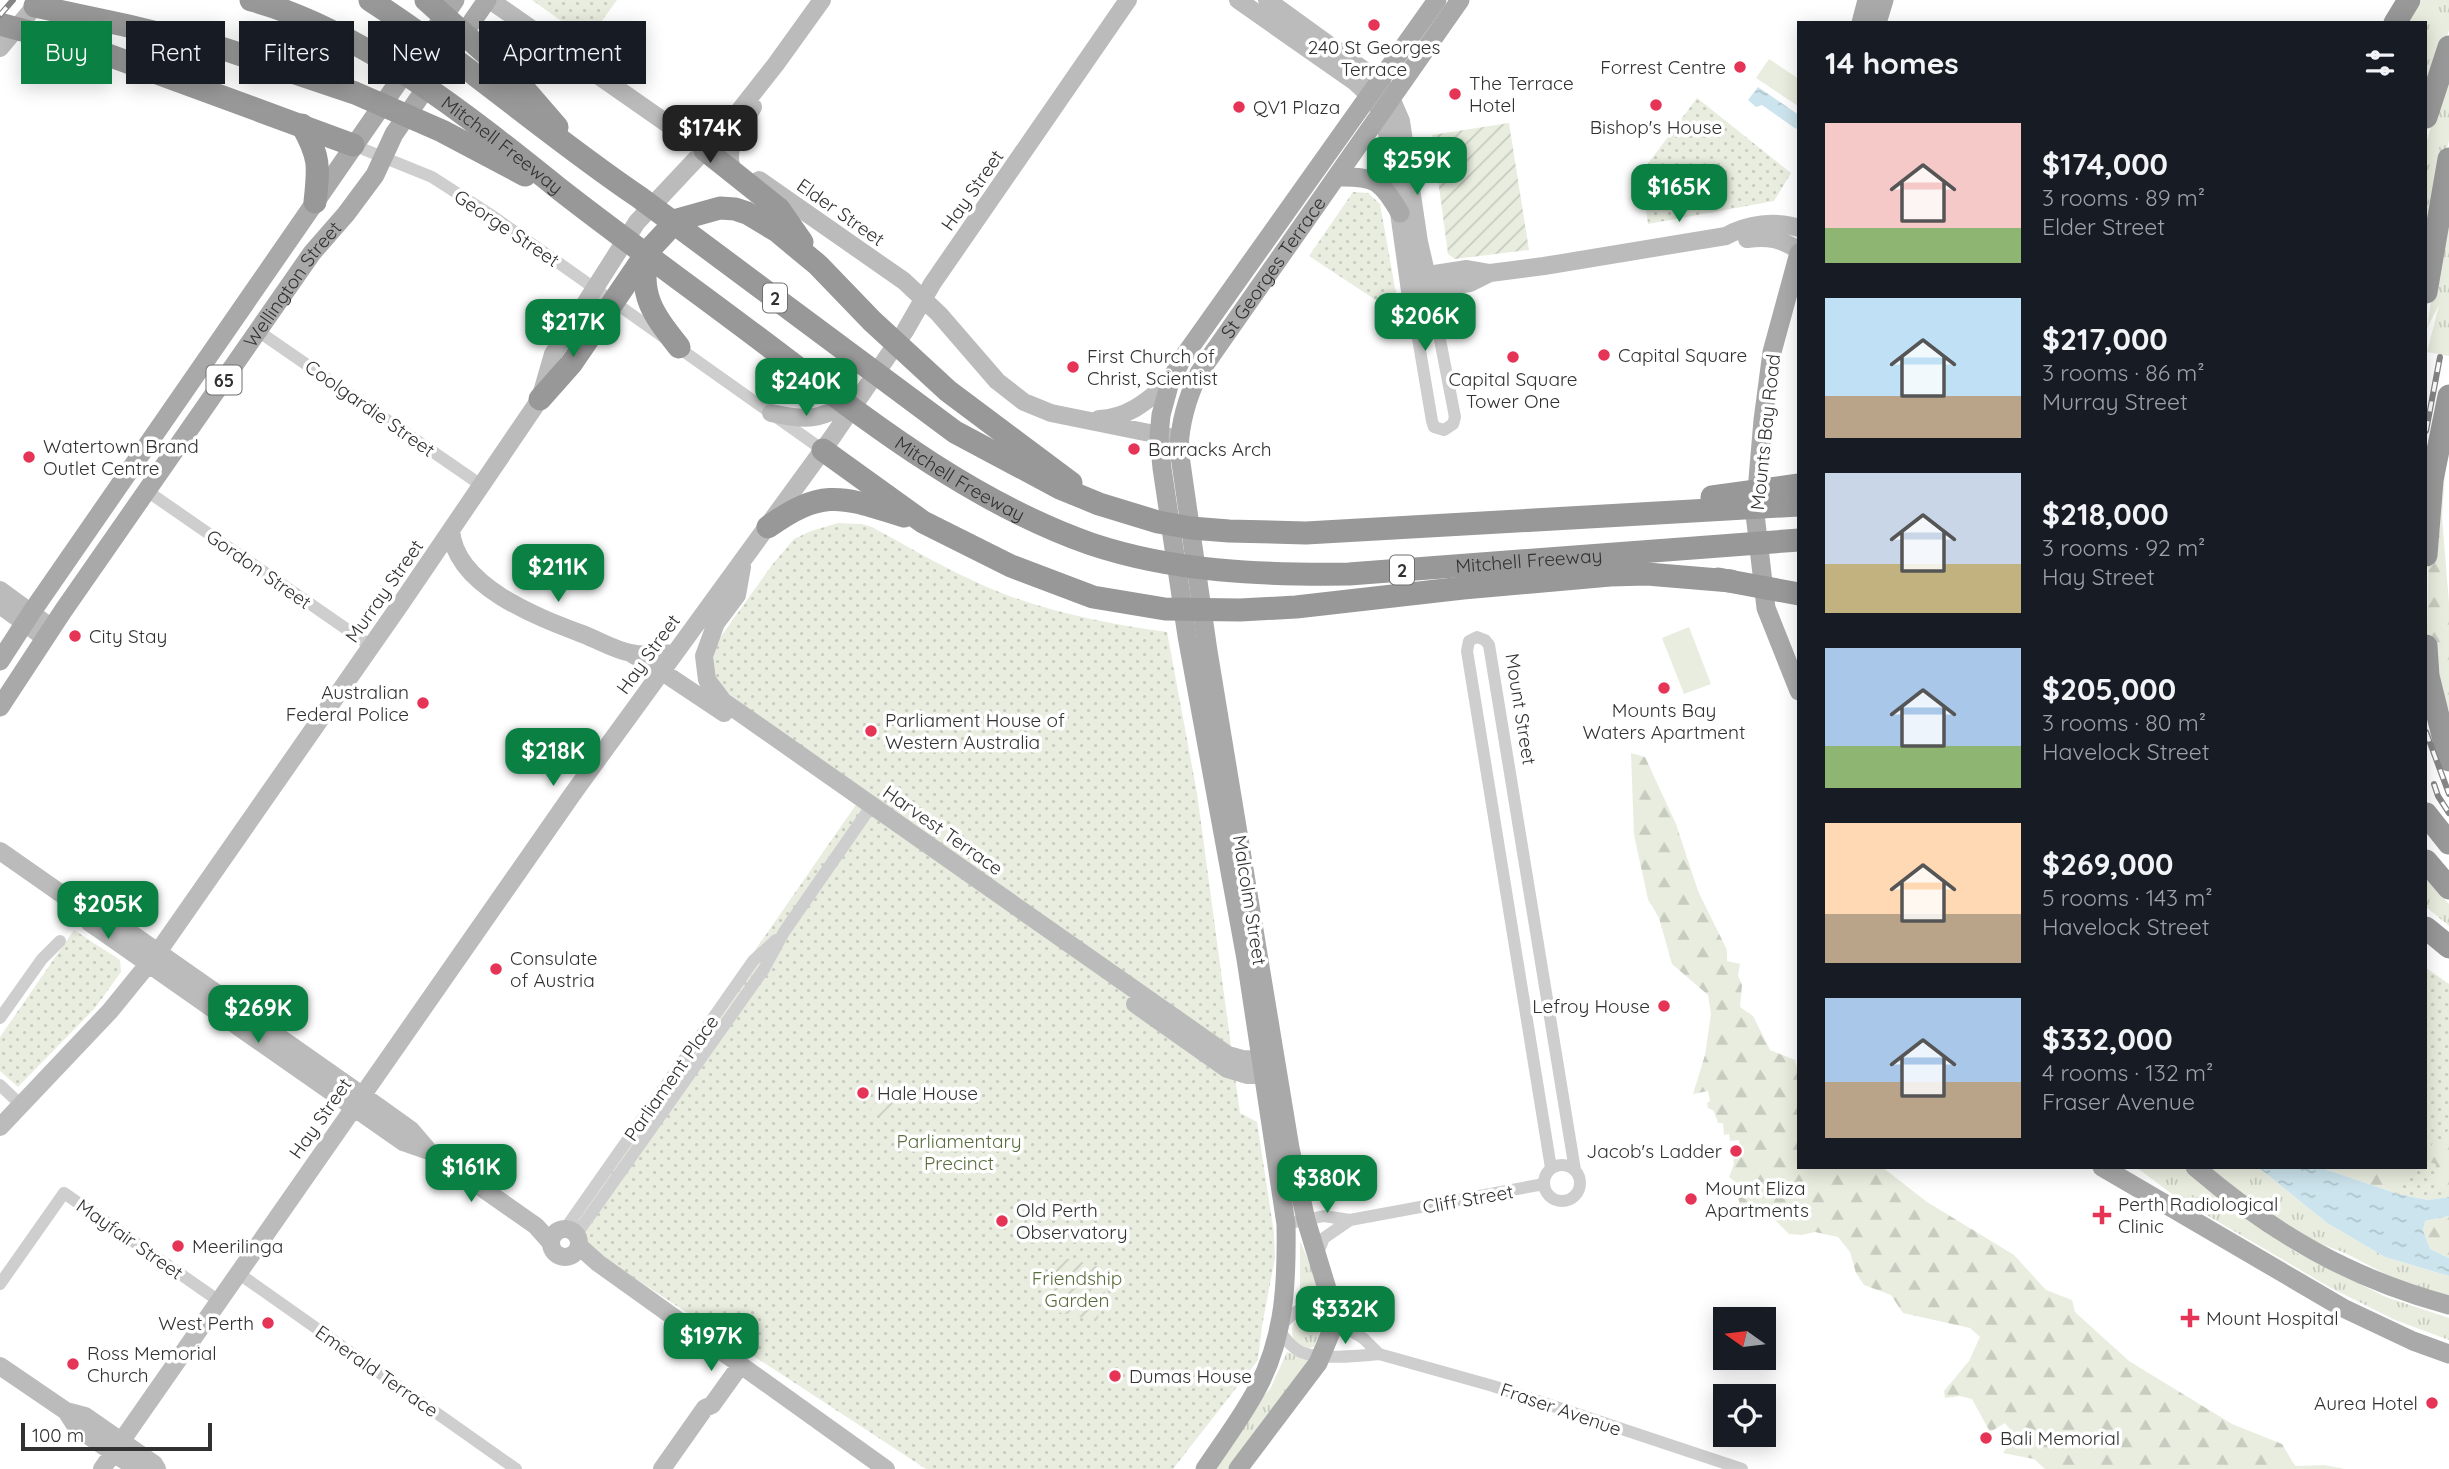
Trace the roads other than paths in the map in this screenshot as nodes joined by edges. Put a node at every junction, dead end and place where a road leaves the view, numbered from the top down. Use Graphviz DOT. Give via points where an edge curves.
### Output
graph roads {
  1 [pos="251,0"];
  2 [pos="370,0"];
  3 [pos="426,0"];
  4 [pos="455,0"];
  5 [pos="489,0"];
  6 [pos="822,0"];
  7 [pos="1128,0"];
  8 [pos="1238,0"];
  9 [pos="1267,0"];
  10 [pos="1437,0"];
  11 [pos="1460,0"];
  12 [pos="1867,0"];
  13 [pos="1884,0"];
  14 [pos="2409,0"];
  15 [pos="37,3"];
  16 [pos="269,3"];
  17 [pos="1862,21"];
  18 [pos="1878,21"];
  19 [pos="2396,21"];
  20 [pos="0,24"];
  21 [pos="2449,47"];
  22 [pos="0,48"];
  23 [pos="776,64"];
  24 [pos="1374,88"];
  25 [pos="1386,105"];
  26 [pos="2427,114"];
  27 [pos="302,125"];
  28 [pos="353,145"];
  29 [pos="705,150"];
  30 [pos="383,157"];
  31 [pos="2449,159"];
  32 [pos="587,162"];
  33 [pos="732,167"];
  34 [pos="1337,177"];
  35 [pos="575,201"];
  36 [pos="315,202"];
  37 [pos="1400,213"];
  38 [pos="1797,228"];
  39 [pos="1726,236"];
  40 [pos="648,251"];
  41 [pos="1797,251"];
  42 [pos="312,253"];
  43 [pos="1797,259"];
  44 [pos="818,265"];
  45 [pos="268,270"];
  46 [pos="1429,282"];
  47 [pos="1409,284"];
  48 [pos="2427,286"];
  49 [pos="594,289"];
  50 [pos="923,299"];
  51 [pos="614,303"];
  52 [pos="258,331"];
  53 [pos="679,347"];
  54 [pos="1171,382"];
  55 [pos="2449,396"];
  56 [pos="540,399"];
  57 [pos="771,413"];
  58 [pos="834,420"];
  59 [pos="1085,420"];
  60 [pos="1159,436"];
  61 [pos="1179,439"];
  62 [pos="823,450"];
  63 [pos="481,485"];
  64 [pos="147,491"];
  65 [pos="1797,500"];
  66 [pos="1099,504"];
  67 [pos="923,522"];
  68 [pos="768,527"];
  69 [pos="451,530"];
  70 [pos="1797,540"];
  71 [pos="2427,542"];
  72 [pos="744,560"];
  73 [pos="1646,564"];
  74 [pos="0,590"];
  75 [pos="1797,594"];
  76 [pos="0,605"];
  77 [pos="27,618"];
  78 [pos="48,633"];
  79 [pos="1197,637"];
  80 [pos="371,646"];
  81 [pos="674,653"];
  82 [pos="632,654"];
  83 [pos="0,661"];
  84 [pos="2427,661"];
  85 [pos="661,671"];
  86 [pos="1797,686"];
  87 [pos="0,707"];
  88 [pos="2427,707"];
  89 [pos="2449,732"];
  90 [pos="2449,760"];
  91 [pos="869,810"];
  92 [pos="2427,815"];
  93 [pos="2449,843"];
  94 [pos="0,851"];
  95 [pos="2427,862"];
  96 [pos="1528,878"];
  97 [pos="1504,882"];
  98 [pos="2449,888"];
  99 [pos="2427,929"];
  100 [pos="2427,939"];
  101 [pos="60,941"];
  102 [pos="2449,947"];
  103 [pos="2449,953"];
  104 [pos="153,958"];
  105 [pos="1550,1015"];
  106 [pos="0,1018"];
  107 [pos="1527,1019"];
  108 [pos="1269,1067"];
  109 [pos="0,1086"];
  110 [pos="358,1101"];
  111 [pos="21,1105"];
  112 [pos="0,1127"];
  113 [pos="1551,1168"];
  114 [pos="2198,1169"];
  115 [pos="1575,1170"];
  116 [pos="2122,1173"];
  117 [pos="1544,1184"];
  118 [pos="1306,1220"];
  119 [pos="1350,1220"];
  120 [pos="1286,1224"];
  121 [pos="566,1240"];
  122 [pos="1317,1255"];
  123 [pos="238,1273"];
  124 [pos="0,1284"];
  125 [pos="219,1301"];
  126 [pos="2449,1305"];
  127 [pos="1332,1316"];
  128 [pos="1280,1328"];
  129 [pos="1379,1354"];
  130 [pos="2449,1354"];
  131 [pos="1322,1356"];
  132 [pos="735,1362"];
  133 [pos="0,1366"];
  134 [pos="117,1448"];
  135 [pos="102,1469"];
  136 [pos="136,1469"];
  137 [pos="157,1469"];
  138 [pos="516,1469"];
  139 [pos="662,1469"];
  140 [pos="886,1469"];
  141 [pos="1205,1469"];
  142 [pos="1238,1469"];
  143 [pos="1742,1469"];
  1 -- 16 [label="highway, Mitchell Freeway / 2"];
  2 -- 32 [label="highway, Mitchell Freeway / 2"];
  3 -- 32 [label="highway, 2" via="519,83"];
  4 -- 28 [label="main road, Wellington Street / 65"];
  5 -- 29 [label="main road"];
  5 -- 30 [label="main road, Wellington Street / 65" via="394,134"];
  6 -- 23 [label="main road, Murray Street"];
  7 -- 50 [label="main road, Hay Street"];
  8 -- 24 [label="main road" via="1355,82"];
  9 -- 24 [label="main road"];
  10 -- 24 [label="main road, St Georges Terrace"];
  11 -- 25 [label="main road, St Georges Terrace"];
  12 -- 17 [label="main road"];
  13 -- 18 [label="main road"];
  14 -- 19 [label="highway"];
  15 -- 22 [label="main road"];
  15 -- 35 [label="highway" via="224,49 355,93 442,131"];
  16 -- 35 [label="highway, Mitchell Freeway / 2" via="321,26 458,109"];
  20 -- 27 [label="highway" via="89,48"];
  21 -- 26 [label="highway"];
  23 -- 29 [label="main road, Murray Street"];
  23 -- 33 [label="main road, Murray Street" via="734,141"];
  24 -- 25 [label="main road"];
  24 -- 54 [label="main road, St Georges Terrace" via="1182,359"];
  25 -- 34 [label="main road, St Georges Terrace"];
  25 -- 37 [label="main road"];
  25 -- 46 [label="main road" via="1401,121"];
  27 -- 28 [label="highway"];
  27 -- 36 [label="highway" via="318,161"];
  28 -- 30 [label="street, George Street"];
  28 -- 36 [label="main road, Wellington Street / 65"];
  29 -- 33 [label="highway"];
  29 -- 49 [label="main road, Murray Street" via="637,222"];
  30 -- 42 [label="main road, Wellington Street / 65" via="375,175"];
  30 -- 49 [label="street, George Street" via="432,177"];
  31 -- 48 [label="highway"];
  32 -- 66 [label="highway, Mitchell Freeway / 2" via="955,432 1039,478"];
  33 -- 44 [label="highway" via="779,209"];
  33 -- 50 [label="main road, Elder Street" via="904,281"];
  34 -- 37 [label="main road" via="1368,177 1387,189"];
  34 -- 61 [label="main road, St Georges Terrace" via="1199,373 1184,409"];
  35 -- 73 [label="highway, Mitchell Freeway / 2" via="864,418 941,470 1036,522 1094,545 1187,567 1285,575 1583,556"];
  36 -- 45 [label="main road, Wellington Street / 65"];
  37 -- 47 [label="main road"];
  38 -- 39 [label="main road" via="1778,223"];
  39 -- 41 [label="main road" via="1777,238"];
  39 -- 46 [label="main road" via="1490,273 1467,269"];
  40 -- 44 [label="highway" via="677,220 720,208 735,209 777,231"];
  40 -- 51 [label="highway"];
  40 -- 53 [label="highway" via="644,273 649,303"];
  42 -- 45 [label="main road"];
  42 -- 52 [label="main road, Wellington Street / 65"];
  43 -- 86 [label="main road, Mounts Bay Road" via="1768,375 1755,514 1766,608"];
  44 -- 66 [label="highway" via="948,391"];
  45 -- 77 [label="main road, Wellington Street / 65"];
  46 -- 47 [label="main road"];
  46 -- 47 [label="street" via="1455,417 1444,430 1434,427 1432,421"];
  49 -- 51 [label="street, George Street"];
  49 -- 56 [label="main road, Murray Street" via="553,354"];
  50 -- 58 [label="main road, Hay Street" via="858,400"];
  50 -- 59 [label="main road, Elder Street" via="1008,391 1051,413"];
  51 -- 53 [label="street, George Street"];
  51 -- 56 [label="highway" via="571,365"];
  52 -- 63 [label="street, Coolgardie Street"];
  52 -- 64 [label="main road, Wellington Street / 65"];
  53 -- 57 [label="street, George Street"];
  54 -- 59 [label="main road, Elder Street" via="1121,416"];
  54 -- 60 [label="main road, St Georges Terrace"];
  55 -- 71 [label="highway" via="2432,480"];
  56 -- 63 [label="main road, Murray Street"];
  57 -- 58 [label="main road" via="802,420"];
  57 -- 62 [label="street, George Street"];
  58 -- 62 [label="main road, Hay Street"];
  59 -- 60 [label="main road, Elder Street"];
  60 -- 61 [label="main road, Elder Street"];
  60 -- 79 [label="main road, Malcolm Street" via="1165,487"];
  61 -- 79 [label="main road, Malcolm Street"];
  62 -- 67 [label="highway"];
  62 -- 68 [label="main road, Hay Street"];
  63 -- 69 [label="main road, Murray Street"];
  64 -- 78 [label="main road, Wellington Street / 65"];
  64 -- 80 [label="street, Gordon Street"];
  65 -- 66 [label="highway, Mitchell Freeway / 2" via="1333,532 1191,528"];
  67 -- 68 [label="highway" via="829,498 797,508"];
  67 -- 73 [label="highway" via="1053,584 1093,597 1165,609 1296,607 1610,575"];
  68 -- 72 [label="main road, Hay Street"];
  69 -- 80 [label="main road, Murray Street"];
  69 -- 82 [label="main road, Harvest Terrace" via="452,545 463,561 505,599"];
  70 -- 73 [label="highway"];
  72 -- 81 [label="main road, Hay Street"];
  72 -- 91 [label="main road, Harvest Terrace" via="737,594 716,623 706,648 703,664 709,686 723,702"];
  73 -- 75 [label="highway"];
  74 -- 77 [label="main road"];
  76 -- 77 [label="main road"];
  77 -- 78 [label="main road"];
  77 -- 83 [label="main road, Wellington Street / 65"];
  78 -- 87 [label="main road, Wellington Street / 65"];
  79 -- 108 [label="main road, Malcolm Street" via="1220,809"];
  80 -- 104 [label="main road, Murray Street"];
  81 -- 82 [label="main road, Harvest Terrace"];
  81 -- 85 [label="main road, Hay Street"];
  82 -- 85 [label="main road, Harvest Terrace"];
  84 -- 90 [label="highway"];
  85 -- 91 [label="main road, Harvest Terrace"];
  85 -- 110 [label="main road, Hay Street"];
  88 -- 89 [label="highway"];
  91 -- 108 [label="main road, Harvest Terrace" via="1222,1066 1243,1074"];
  91 -- 121 [label="street, Parliament Place" via="784,932 753,961"];
  92 -- 93 [label="highway"];
  94 -- 104 [label="main road" via="73,902 98,911"];
  95 -- 98 [label="highway"];
  96 -- 97 [label="street"];
  96 -- 97 [label="street, Mount Street" via="1489,645 1477,637 1466,648"];
  96 -- 105 [label="street, Mount Street"];
  97 -- 107 [label="street, Mount Street"];
  99 -- 102 [label="highway"];
  100 -- 103 [label="highway"];
  101 -- 106 [label="street"];
  104 -- 110 [label="main road"];
  104 -- 111 [label="main road, Murray Street"];
  105 -- 107 [label="street"];
  105 -- 115 [label="street, Mount Street"];
  107 -- 113 [label="street, Mount Street"];
  108 -- 118 [label="main road, Malcolm Street"];
  108 -- 120 [label="main road, Malcolm Street"];
  109 -- 111 [label="street"];
  110 -- 121 [label="main road" via="411,1130 429,1151 536,1226"];
  110 -- 123 [label="main road, Hay Street"];
  111 -- 112 [label="main road, Murray Street"];
  113 -- 115 [label="street" via="1563,1165"];
  113 -- 117 [label="street"];
  114 -- 126 [label="main road" via="2239,1204 2312,1251 2382,1285"];
  115 -- 117 [label="street" via="1578,1191 1566,1200 1551,1198"];
  116 -- 130 [label="main road" via="2343,1308"];
  117 -- 119 [label="street, Cliff Street"];
  118 -- 119 [label="street, Cliff Street" via="1324,1216"];
  118 -- 120 [label="street, Cliff Street"];
  118 -- 122 [label="main road, Malcolm Street"];
  119 -- 122 [label="street, Cliff Street" via="1324,1238"];
  120 -- 128 [label="main road, Malcolm Street" via="1287,1268"];
  121 -- 132 [label="main road"];
  122 -- 127 [label="main road, Malcolm Street"];
  123 -- 125 [label="main road, Hay Street"];
  123 -- 138 [label="street, Emerald Terrace"];
  124 -- 125 [label="street, Mayfair Street" via="64,1193"];
  125 -- 134 [label="main road, Hay Street"];
  127 -- 128 [label="street, Fraser Avenue" via="1311,1306 1298,1310"];
  127 -- 129 [label="street, Fraser Avenue"];
  127 -- 131 [label="main road, Malcolm Street"];
  128 -- 131 [label="street, Fraser Avenue" via="1292,1347"];
  128 -- 141 [label="main road, Malcolm Street" via="1259,1387"];
  129 -- 131 [label="street, Fraser Avenue"];
  129 -- 143 [label="street, Fraser Avenue" via="1493,1386"];
  131 -- 142 [label="main road"];
  132 -- 139 [label="main road" via="712,1405 705,1408"];
  132 -- 140 [label="main road"];
  133 -- 134 [label="main road" via="66,1411 77,1428"];
  134 -- 135 [label="main road, Hay Street"];
  134 -- 136 [label="main road"];
  134 -- 137 [label="main road"];
}
